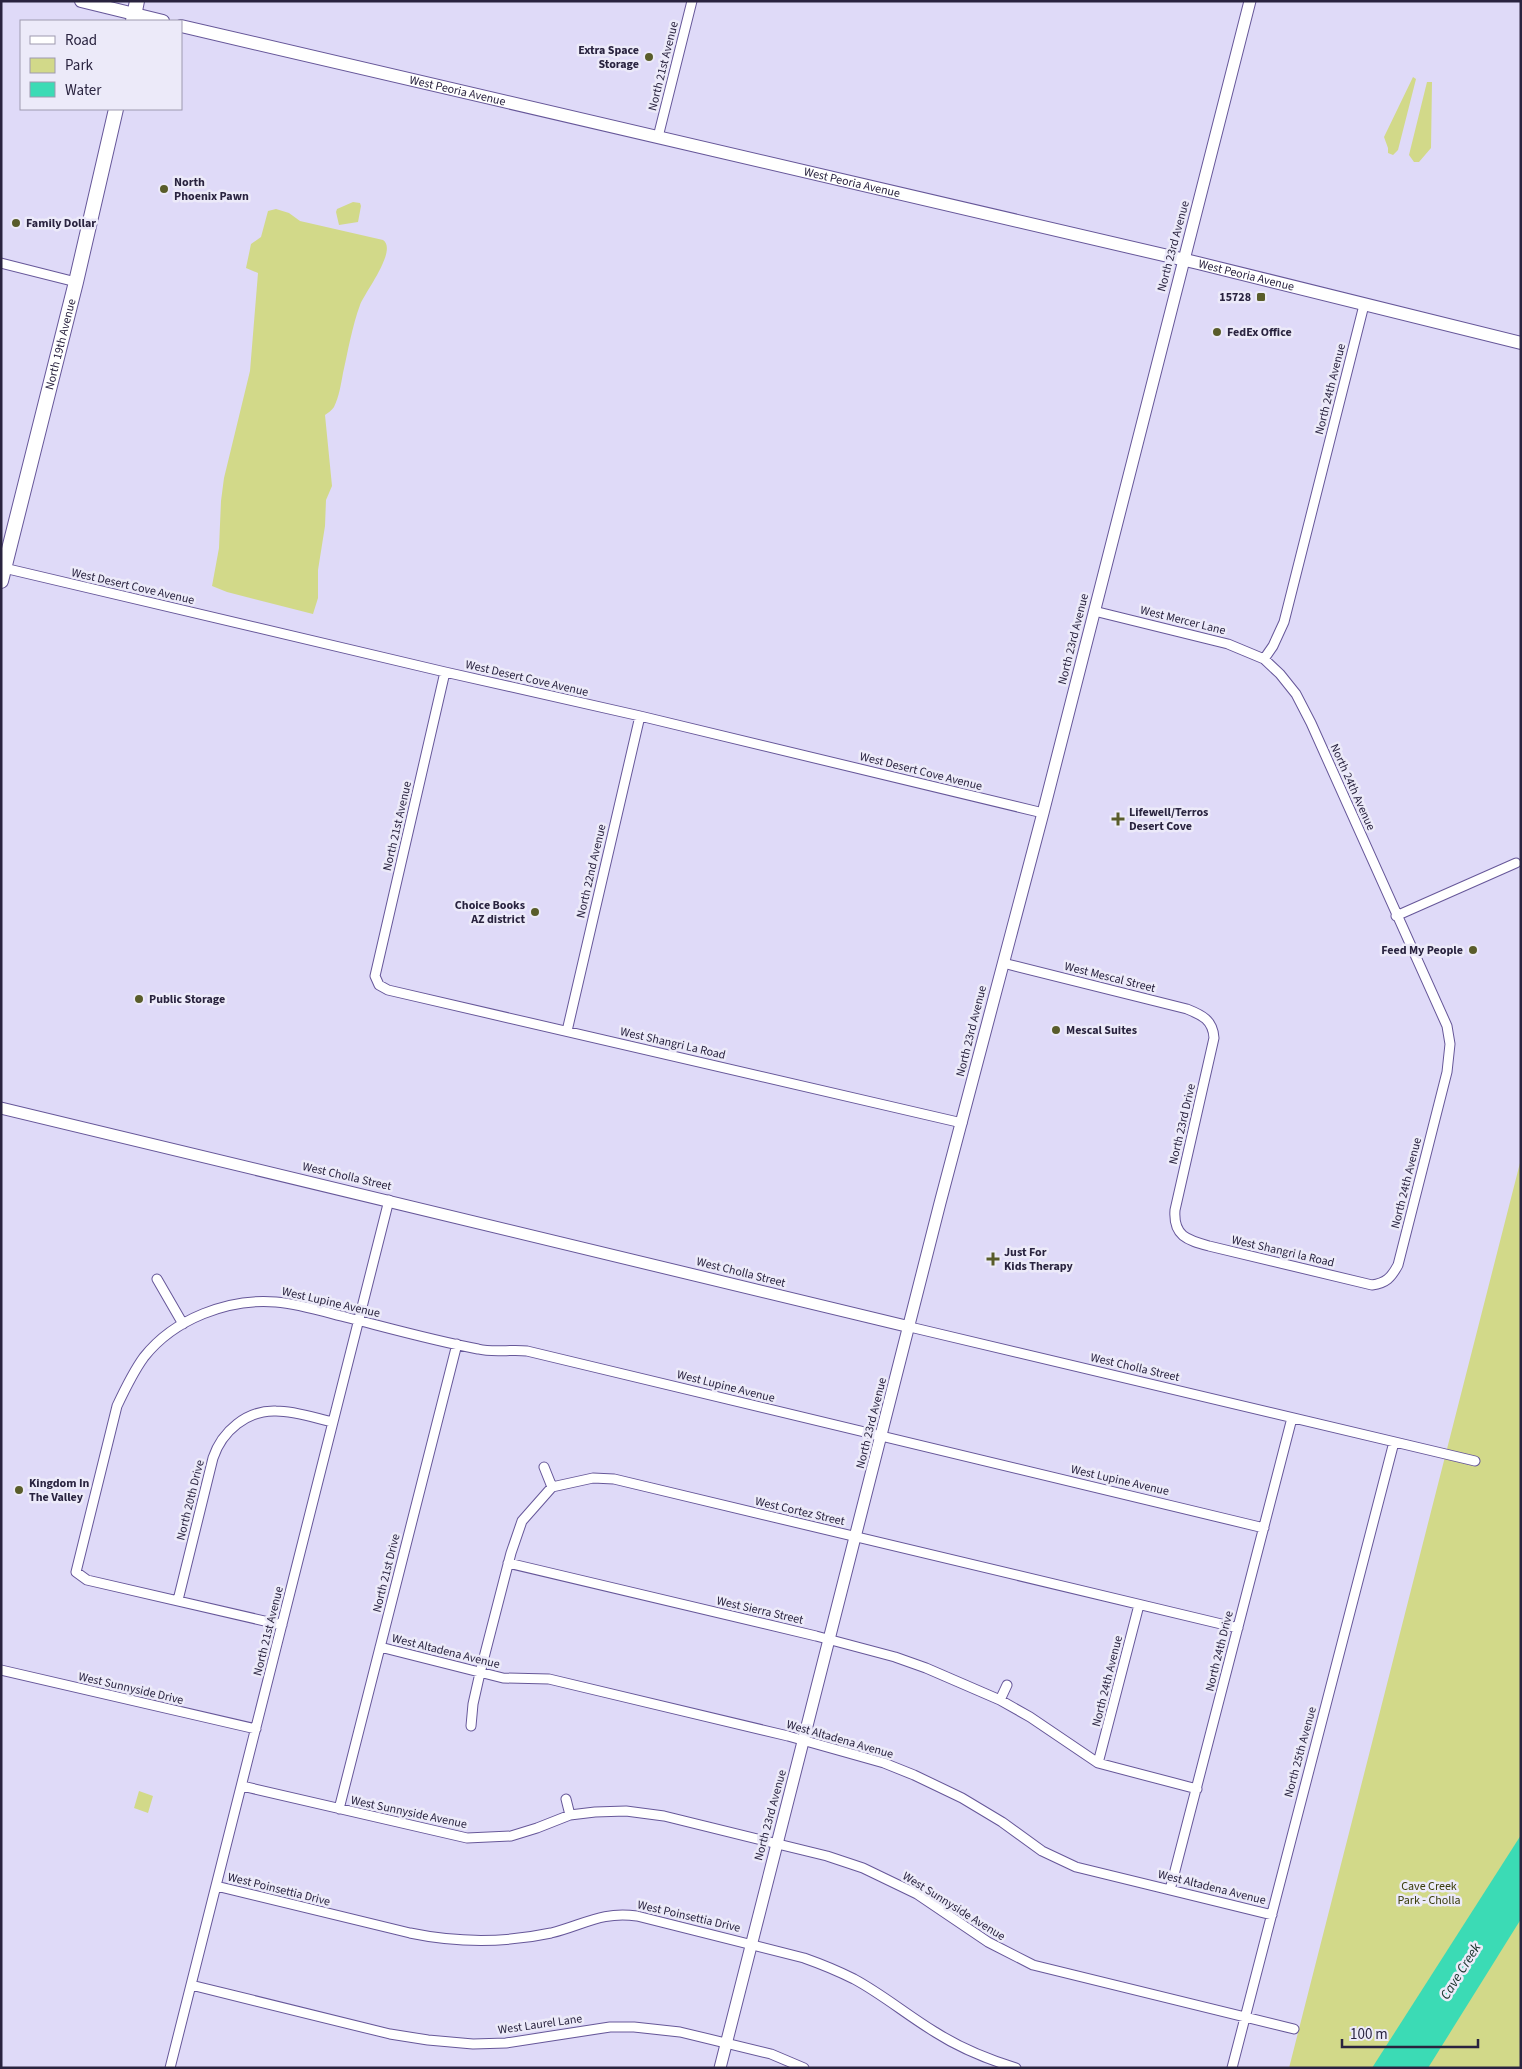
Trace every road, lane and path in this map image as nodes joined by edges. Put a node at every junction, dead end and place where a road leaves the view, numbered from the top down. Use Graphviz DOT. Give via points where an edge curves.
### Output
graph roads {
  1 [pos="81,1"];
  2 [pos="692,1"];
  3 [pos="1250,1"];
  4 [pos="135,12"];
  5 [pos="160,20"];
  6 [pos="182,26"];
  7 [pos="116,110"];
  8 [pos="658,137"];
  9 [pos="1184,260"];
  10 [pos="1,263"];
  11 [pos="76,282"];
  12 [pos="1364,305"];
  13 [pos="1521,343"];
  14 [pos="5,545"];
  15 [pos="3,574"];
  16 [pos="1094,611"];
  17 [pos="1264,658"];
  18 [pos="445,672"];
  19 [pos="640,716"];
  20 [pos="1043,813"];
  21 [pos="1516,863"];
  22 [pos="1396,916"];
  23 [pos="1003,963"];
  24 [pos="379,985"];
  25 [pos="1209,1020"];
  26 [pos="566,1031"];
  27 [pos="1,1108"];
  28 [pos="962,1123"];
  29 [pos="389,1200"];
  30 [pos="1179,1233"];
  31 [pos="157,1279"];
  32 [pos="1384,1283"];
  33 [pos="359,1321"];
  34 [pos="183,1324"];
  35 [pos="910,1327"];
  36 [pos="457,1344"];
  37 [pos="1292,1418"];
  38 [pos="333,1422"];
  39 [pos="882,1436"];
  40 [pos="1394,1442"];
  41 [pos="1475,1461"];
  42 [pos="544,1467"];
  43 [pos="552,1487"];
  44 [pos="1264,1528"];
  45 [pos="856,1537"];
  46 [pos="508,1563"];
  47 [pos="178,1600"];
  48 [pos="1139,1605"];
  49 [pos="282,1625"];
  50 [pos="1238,1628"];
  51 [pos="830,1640"];
  52 [pos="380,1647"];
  53 [pos="1,1670"];
  54 [pos="480,1673"];
  55 [pos="1007,1685"];
  56 [pos="1000,1700"];
  57 [pos="471,1726"];
  58 [pos="256,1729"];
  59 [pos="804,1740"];
  60 [pos="1098,1763"];
  61 [pos="242,1786"];
  62 [pos="1196,1789"];
  63 [pos="566,1799"];
  64 [pos="339,1809"];
  65 [pos="570,1815"];
  66 [pos="777,1844"];
  67 [pos="216,1886"];
  68 [pos="1170,1890"];
  69 [pos="1272,1915"];
  70 [pos="751,1944"];
  71 [pos="191,1985"];
  72 [pos="1245,2017"];
  73 [pos="1294,2029"];
  74 [pos="726,2044"];
  75 [pos="170,2068"];
  76 [pos="720,2068"];
  77 [pos="804,2068"];
  78 [pos="1016,2068"];
  79 [pos="1232,2068"];
  1 -- 4 [label="main road"];
  2 -- 8 [label="street, North 21st Avenue"];
  3 -- 9 [label="street, North 23rd Avenue"];
  4 -- 5 [label="main road"];
  6 -- 8 [label="main road, West Peoria Avenue"];
  7 -- 11 [label="main road, North 19th Avenue"];
  8 -- 9 [label="main road, West Peoria Avenue"];
  9 -- 12 [label="main road, West Peoria Avenue"];
  9 -- 16 [label="street, North 23rd Avenue"];
  10 -- 11 [label="street"];
  11 -- 14 [label="main road, North 19th Avenue"];
  12 -- 13 [label="main road, West Peoria Avenue"];
  12 -- 17 [label="street, North 24th Avenue" via="1284,622"];
  14 -- 15 [label="main road, North 19th Avenue"];
  15 -- 18 [label="street, West Desert Cove Avenue"];
  16 -- 17 [label="street, West Mercer Lane" via="1228,644"];
  16 -- 20 [label="street, North 23rd Avenue"];
  17 -- 22 [label="street, North 24th Avenue" via="1296,694 1311,723"];
  18 -- 19 [label="street, West Desert Cove Avenue"];
  18 -- 24 [label="street, North 21st Avenue" via="375,976"];
  19 -- 20 [label="street, West Desert Cove Avenue"];
  19 -- 26 [label="street, North 22nd Avenue"];
  20 -- 23 [label="street, North 23rd Avenue"];
  21 -- 22 [label="street"];
  22 -- 32 [label="street, North 24th Avenue" via="1447,1026 1450,1044 1444,1086 1398,1265"];
  23 -- 25 [label="street, West Mescal Street" via="1187,1009"];
  23 -- 28 [label="street, North 23rd Avenue"];
  24 -- 26 [label="street, West Shangri La Road" via="388,990"];
  25 -- 30 [label="street, North 23rd Drive" via="1214,1038 1174,1210 1174,1223"];
  26 -- 28 [label="street, West Shangri La Road"];
  27 -- 29 [label="street, West Cholla Street"];
  28 -- 35 [label="street, North 23rd Avenue"];
  29 -- 33 [label="street, North 21st Avenue"];
  29 -- 35 [label="street, West Cholla Street"];
  30 -- 32 [label="street, West Shangri la Road" via="1209,1246 1372,1285"];
  31 -- 34 [label="street"];
  33 -- 34 [label="street, West Lupine Avenue" via="294,1304 258,1301 208,1311"];
  33 -- 36 [label="street, West Lupine Avenue"];
  33 -- 38 [label="street, North 21st Avenue"];
  34 -- 47 [label="street, West Lupine Avenue" via="146,1355 117,1406 76,1572 86,1580"];
  35 -- 37 [label="street, West Cholla Street"];
  35 -- 39 [label="street, North 23rd Avenue"];
  36 -- 39 [label="street, West Lupine Avenue" via="479,1350 527,1351"];
  36 -- 52 [label="street, North 21st Drive"];
  37 -- 40 [label="street, West Cholla Street"];
  37 -- 44 [label="street, North 24th Drive"];
  38 -- 47 [label="street, North 20th Drive" via="275,1410 246,1417 229,1431 217,1446"];
  38 -- 49 [label="street, North 21st Avenue"];
  39 -- 44 [label="street, West Lupine Avenue"];
  39 -- 45 [label="street, North 23rd Avenue"];
  40 -- 41 [label="street, West Cholla Street"];
  40 -- 69 [label="street, North 25th Avenue"];
  42 -- 43 [label="street"];
  43 -- 45 [label="street, West Cortez Street" via="593,1478 614,1479"];
  43 -- 46 [label="street" via="522,1522"];
  44 -- 50 [label="street, North 24th Drive"];
  45 -- 48 [label="street, West Cortez Street"];
  45 -- 51 [label="street, North 23rd Avenue"];
  46 -- 51 [label="street, West Sierra Street"];
  46 -- 54 [label="street"];
  47 -- 49 [label="street"];
  48 -- 50 [label="street, West Cortez Street"];
  48 -- 60 [label="street, North 24th Avenue"];
  49 -- 58 [label="street, North 21st Avenue"];
  50 -- 62 [label="street, North 24th Drive"];
  51 -- 56 [label="street, West Sierra Street" via="895,1657"];
  51 -- 59 [label="street, North 23rd Avenue"];
  52 -- 54 [label="street, West Altadena Avenue"];
  52 -- 64 [label="street, North 21st Drive"];
  53 -- 58 [label="street, West Sunnyside Drive"];
  54 -- 57 [label="street"];
  54 -- 59 [label="street, West Altadena Avenue" via="503,1678 549,1679"];
  55 -- 56 [label="street"];
  56 -- 60 [label="street, West Sierra Street"];
  58 -- 61 [label="street, North 21st Avenue"];
  59 -- 66 [label="street, North 23rd Avenue"];
  59 -- 68 [label="street, West Altadena Avenue" via="914,1775 962,1798 1042,1851 1070,1865"];
  60 -- 62 [label="street, West Sierra Street"];
  61 -- 64 [label="street, West Sunnyside Avenue"];
  61 -- 67 [label="street, North 21st Avenue"];
  62 -- 68 [label="street, North 24th Drive"];
  63 -- 65 [label="street"];
  64 -- 65 [label="street, West Sunnyside Avenue" via="467,1838 511,1836"];
  65 -- 66 [label="street, West Sunnyside Avenue" via="641,1812"];
  66 -- 70 [label="street, North 23rd Avenue"];
  66 -- 72 [label="street, West Sunnyside Avenue" via="863,1868 925,1899 988,1942 1033,1965"];
  67 -- 70 [label="street, West Poinsettia Drive" via="438,1938 492,1941 532,1937 596,1918 623,1914"];
  67 -- 71 [label="street, North 21st Avenue"];
  68 -- 69 [label="street, West Altadena Avenue"];
  69 -- 72 [label="street, North 25th Avenue"];
  70 -- 74 [label="street, North 23rd Avenue"];
  70 -- 78 [label="street, West Poinsettia Drive" via="804,1958 839,1972 883,1996 954,2043"];
  71 -- 74 [label="street, West Laurel Lane" via="390,2034 428,2040 506,2043 610,2027 634,2027 680,2032"];
  71 -- 75 [label="street, North 21st Avenue"];
  72 -- 73 [label="street, West Sunnyside Avenue"];
  72 -- 79 [label="street, North 25th Avenue"];
  74 -- 76 [label="street, North 23rd Avenue"];
  74 -- 77 [label="street, West Laurel Lane" via="771,2054"];
}
